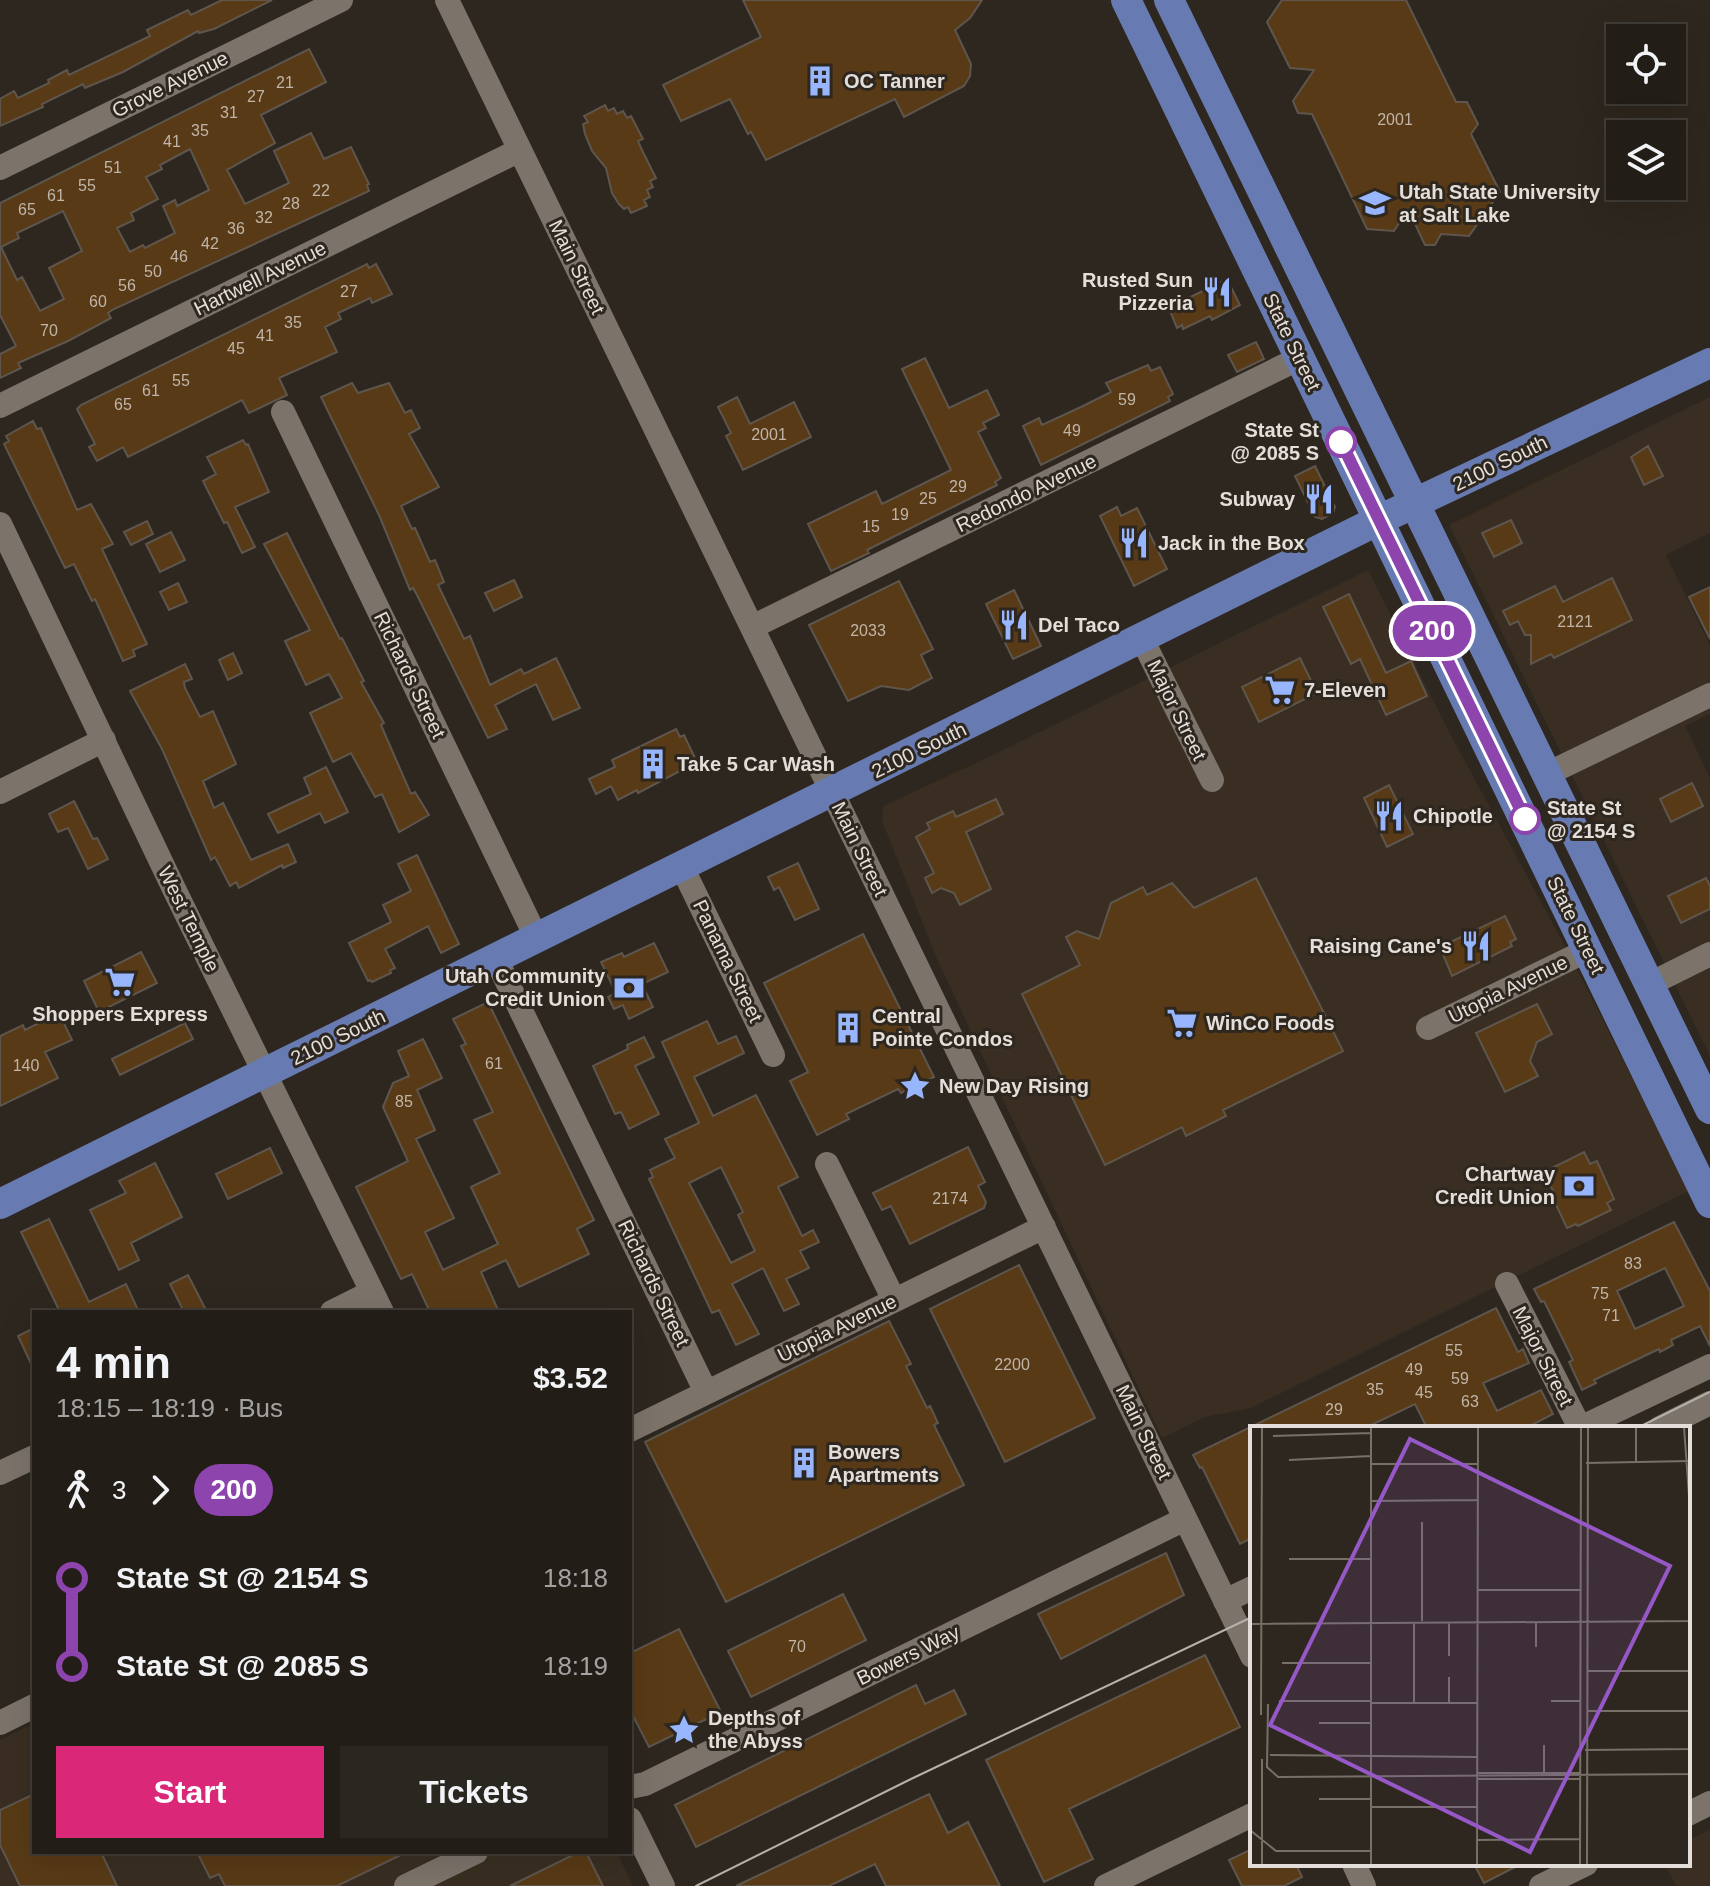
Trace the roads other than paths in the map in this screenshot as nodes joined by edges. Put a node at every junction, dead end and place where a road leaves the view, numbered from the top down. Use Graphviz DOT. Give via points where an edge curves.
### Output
graph roads {
  1 [pos="341,0"];
  2 [pos="447,0"];
  3 [pos="1126,0"];
  4 [pos="1169,0"];
  5 [pos="520,150"];
  6 [pos="0,168"];
  7 [pos="1300,358"];
  8 [pos="1710,363"];
  9 [pos="0,406"];
  10 [pos="283,412"];
  11 [pos="1414,504"];
  12 [pos="1379,520"];
  13 [pos="0,524"];
  14 [pos="752,627"];
  15 [pos="1142,639"];
  16 [pos="1710,695"];
  17 [pos="104,740"];
  18 [pos="1547,774"];
  19 [pos="1212,780"];
  20 [pos="0,792"];
  21 [pos="833,792"];
  22 [pos="682,867"];
  23 [pos="537,939"];
  24 [pos="1588,950"];
  25 [pos="1710,954"];
  26 [pos="496,959"];
  27 [pos="1650,984"];
  28 [pos="1428,1028"];
  29 [pos="773,1055"];
  30 [pos="1686,1059"];
  31 [pos="265,1073"];
  32 [pos="1710,1109"];
  33 [pos="827,1164"];
  34 [pos="1710,1203"];
  35 [pos="0,1204"];
  36 [pos="1044,1227"];
  37 [pos="1507,1284"];
  38 [pos="894,1300"];
  39 [pos="377,1302"];
  40 [pos="341,1310"];
  41 [pos="1710,1366"];
  42 [pos="706,1392"];
  43 [pos="1710,1403"];
  44 [pos="1579,1426"];
  45 [pos="1584,1426"];
  46 [pos="1664,1426"];
  47 [pos="632,1429"];
  48 [pos="32,1458"];
  49 [pos="0,1473"];
  50 [pos="1185,1519"];
  51 [pos="1250,1589"];
  52 [pos="1225,1601"];
  53 [pos="1246,1630"];
  54 [pos="32,1707"];
  55 [pos="0,1723"];
  56 [pos="632,1787"];
  57 [pos="1710,1803"];
  58 [pos="1690,1813"];
  59 [pos="1250,1816"];
  60 [pos="632,1823"];
  61 [pos="472,1854"];
  62 [pos="1355,1866"];
  63 [pos="1582,1866"];
  64 [pos="406,1886"];
  65 [pos="663,1886"];
  66 [pos="1106,1886"];
  67 [pos="1364,1886"];
  68 [pos="1541,1886"];
  1 -- 6 [label="street, Grove Avenue"];
  2 -- 5 [label="street, Main Street"];
  3 -- 7 [label="main road, State Street"];
  4 -- 11 [label="main road, State Street"];
  5 -- 9 [label="street, Hartwell Avenue"];
  5 -- 14 [label="street, Main Street"];
  7 -- 12 [label="main road, State Street"];
  7 -- 14 [label="street, Redondo Avenue"];
  8 -- 11 [label="main road, 2100 South"];
  10 -- 23 [label="street, Richards Street"];
  11 -- 12 [label="main road, 2100 South"];
  11 -- 18 [label="main road, State Street"];
  12 -- 15 [label="main road, 2100 South"];
  12 -- 24 [label="main road, State Street"];
  13 -- 17 [label="street, West Temple"];
  14 -- 21 [label="street, Main Street"];
  15 -- 19 [label="street, Major Street"];
  15 -- 21 [label="main road, 2100 South"];
  16 -- 18 [label="street"];
  17 -- 20 [label="street"];
  17 -- 31 [label="street, West Temple"];
  18 -- 27 [label="main road, State Street"];
  21 -- 22 [label="main road, 2100 South"];
  21 -- 36 [label="street, Main Street"];
  22 -- 23 [label="main road, 2100 South"];
  22 -- 29 [label="street, Panama Street"];
  23 -- 26 [label="main road, 2100 South"];
  24 -- 28 [label="street, Utopia Avenue"];
  24 -- 30 [label="main road" via="1611,957 1654,1039 1666,1054"];
  24 -- 34 [label="main road, State Street"];
  25 -- 27 [label="street"];
  26 -- 31 [label="main road, 2100 South"];
  26 -- 42 [label="street, Richards Street"];
  27 -- 30 [label="main road, State Street"];
  30 -- 32 [label="main road, State Street"];
  31 -- 35 [label="main road, 2100 South"];
  31 -- 39 [label="street, West Temple"];
  33 -- 38 [label="street"];
  36 -- 38 [label="street, Utopia Avenue"];
  36 -- 50 [label="street, Main Street"];
  37 -- 44 [label="street, Major Street"];
  38 -- 42 [label="street, Utopia Avenue"];
  39 -- 40 [label="street"];
  41 -- 45 [label="street"];
  42 -- 47 [label="street, Utopia Avenue"];
  43 -- 46 [label="street"];
  48 -- 49 [label="street"];
  50 -- 52 [label="street, Main Street"];
  50 -- 56 [label="street, Bowers Way" via="659,1778"];
  51 -- 52 [label="street"];
  52 -- 53 [label="street, Main Street"];
  54 -- 55 [label="street"];
  57 -- 58 [label="street"];
  59 -- 66 [label="street"];
  60 -- 65 [label="street"];
  61 -- 64 [label="street"];
  62 -- 67 [label="street"];
  63 -- 68 [label="street"];
}
